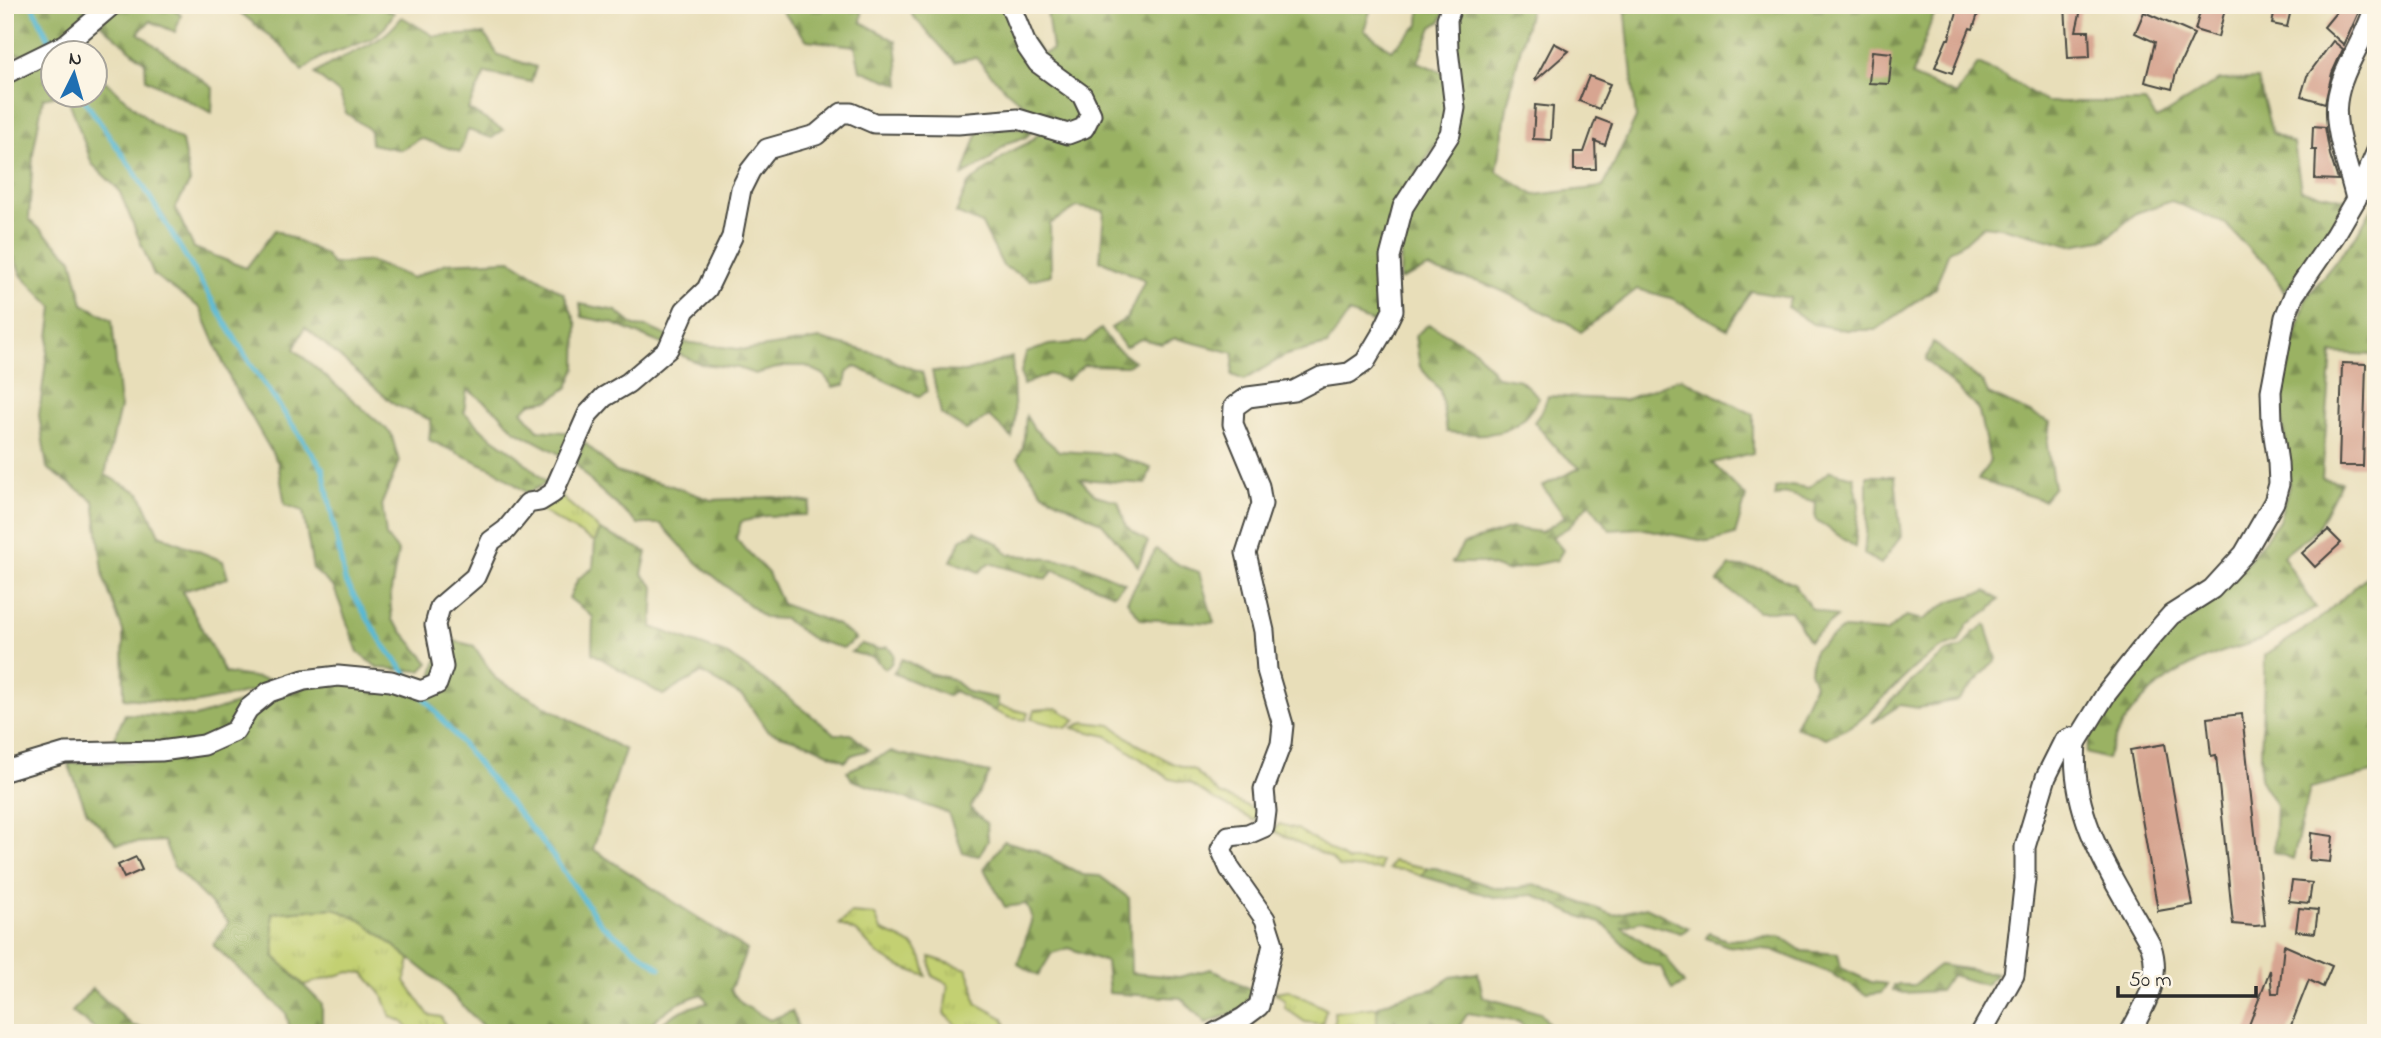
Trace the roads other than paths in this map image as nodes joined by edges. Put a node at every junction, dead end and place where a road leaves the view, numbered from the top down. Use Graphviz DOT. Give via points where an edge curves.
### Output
graph roads {
  1 [pos="112,5"];
  2 [pos="1010,5"];
  3 [pos="1452,5"];
  4 [pos="2375,5"];
  5 [pos="28,61"];
  6 [pos="5,62"];
  7 [pos="5,74"];
  8 [pos="2376,153"];
  9 [pos="2357,199"];
  10 [pos="2076,743"];
  11 [pos="5,771"];
  12 [pos="1214,1033"];
  13 [pos="1981,1033"];
  14 [pos="2130,1033"];
  1 -- 5 [label="street" via="66,44"];
  2 -- 11 [label="street" via="1038,63 1082,96 1091,114 1084,128 1068,134 1018,119 874,123 842,113 816,135 767,149 741,189 732,237 707,289 684,310 668,349 588,414 553,493 528,503 491,541 475,577 440,607 435,625 443,667 437,684 421,691 391,681 338,676 304,680 269,692 248,709 235,731 204,745 161,751 65,753"];
  3 -- 12 [label="street" via="1447,19 1455,108 1450,134 1403,207 1390,257 1393,310 1381,335 1365,362 1349,373 1321,377 1294,391 1248,397 1234,407 1233,424 1262,504 1246,553 1264,631 1267,670 1283,725 1264,789 1264,827 1230,836 1221,849 1265,919 1273,944 1270,964 1259,1006"];
  4 -- 9 [label="street" via="2337,103 2338,127"];
  5 -- 6 [label="street"];
  5 -- 7 [label="street"];
  8 -- 9 [label="street"];
  9 -- 10 [label="street" via="2294,295 2285,317 2271,391 2279,484 2274,502 2244,554 2212,589 2171,615 2106,694"];
  10 -- 13 [label="street" via="2071,738 2064,741 2046,777 2025,848 2014,975"];
  10 -- 14 [label="street" via="2077,793 2086,824 2156,961 2148,998"];
}
